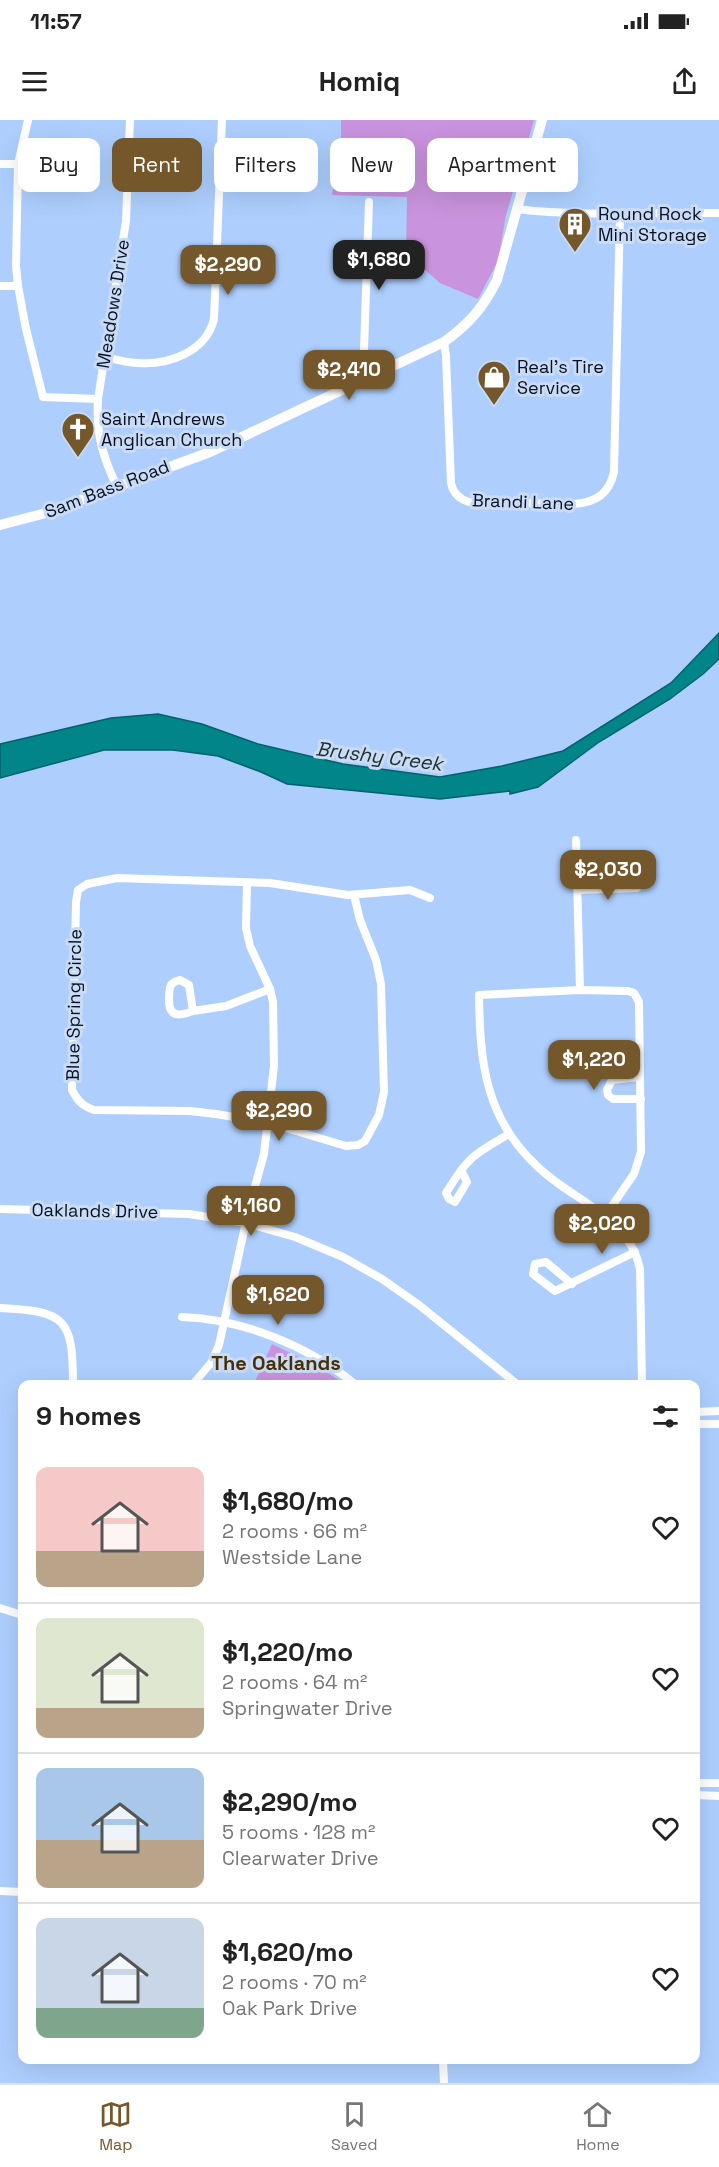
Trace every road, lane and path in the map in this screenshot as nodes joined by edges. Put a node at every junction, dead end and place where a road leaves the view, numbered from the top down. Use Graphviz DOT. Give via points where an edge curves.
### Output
graph roads {
  1 [pos="28,120"];
  2 [pos="130,120"];
  3 [pos="222,120"];
  4 [pos="542,120"];
  5 [pos="24,138"];
  6 [pos="0,164"];
  7 [pos="18,164"];
  8 [pos="369,202"];
  9 [pos="516,209"];
  10 [pos="620,213"];
  11 [pos="719,213"];
  12 [pos="0,286"];
  13 [pos="18,286"];
  14 [pos="444,342"];
  15 [pos="105,357"];
  16 [pos="363,379"];
  17 [pos="98,399"];
  18 [pos="116,485"];
  19 [pos="0,525"];
  20 [pos="576,840"];
  21 [pos="247,883"];
  22 [pos="637,888"];
  23 [pos="578,890"];
  24 [pos="354,895"];
  25 [pos="430,898"];
  26 [pos="270,989"];
  27 [pos="580,990"];
  28 [pos="193,1011"];
  29 [pos="640,1077"];
  30 [pos="641,1099"];
  31 [pos="269,1123"];
  32 [pos="509,1134"];
  33 [pos="461,1170"];
  34 [pos="0,1209"];
  35 [pos="605,1215"];
  36 [pos="246,1223"];
  37 [pos="635,1251"];
  38 [pos="572,1284"];
  39 [pos="0,1308"];
  40 [pos="182,1317"];
  41 [pos="224,1323"];
  42 [pos="476,1352"];
  43 [pos="73,1380"];
  44 [pos="196,1380"];
  45 [pos="349,1380"];
  46 [pos="505,1380"];
  47 [pos="512,1380"];
  48 [pos="642,1380"];
  49 [pos="719,1411"];
  50 [pos="700,1412"];
  51 [pos="700,1424"];
  52 [pos="719,1424"];
  53 [pos="0,1608"];
  54 [pos="18,1613"];
  55 [pos="700,1783"];
  56 [pos="719,1783"];
  57 [pos="700,1795"];
  58 [pos="719,1796"];
  59 [pos="0,1891"];
  60 [pos="18,1892"];
  61 [pos="443,2064"];
  62 [pos="444,2083"];
  1 -- 5 [label="street"];
  2 -- 15 [label="street, Meadows Drive" via="126,222"];
  3 -- 15 [label="street" via="214,319 210,333 189,352 156,363"];
  4 -- 9 [label="main road, Sam Bass Road"];
  6 -- 7 [label="street"];
  7 -- 13 [label="street"];
  8 -- 16 [label="street"];
  9 -- 10 [label="street"];
  9 -- 14 [label="main road, Sam Bass Road" via="490,294 472,320"];
  10 -- 11 [label="street"];
  10 -- 14 [label="street, Brandi Lane" via="614,472 609,488 600,498 574,504 469,502 454,493"];
  12 -- 13 [label="street"];
  13 -- 17 [label="street" via="43,397"];
  14 -- 16 [label="main road, Sam Bass Road"];
  15 -- 17 [label="street, Meadows Drive"];
  16 -- 18 [label="main road, Sam Bass Road" via="232,442"];
  17 -- 18 [label="street, Meadows Drive" via="100,445"];
  18 -- 19 [label="main road, Sam Bass Road" via="46,513"];
  20 -- 23 [label="street"];
  21 -- 24 [label="street, Blue Spring Circle"];
  21 -- 26 [label="street" via="246,928"];
  21 -- 31 [label="street, Blue Spring Circle" via="117,878 87,884 78,890 72,1090 77,1101 94,1110 190,1111"];
  22 -- 23 [label="street"];
  23 -- 27 [label="street"];
  24 -- 25 [label="street" via="410,890"];
  24 -- 31 [label="street, Blue Spring Circle" via="381,984 384,1092 379,1115 368,1137 351,1146"];
  26 -- 28 [label="street" via="226,1006"];
  26 -- 31 [label="street" via="275,1053"];
  27 -- 29 [label="street" via="628,991 637,997"];
  27 -- 32 [label="street" via="479,995 484,1071"];
  28 -- 28 [label="street" via="189,985 180,980 173,983 171,1012 184,1015"];
  29 -- 30 [label="street"];
  29 -- 30 [label="street" via="612,1080 607,1090 614,1099"];
  30 -- 35 [label="street" via="638,1163"];
  31 -- 36 [label="street"];
  32 -- 33 [label="street" via="470,1159"];
  32 -- 35 [label="street" via="539,1168"];
  34 -- 36 [label="street, Oaklands Drive" via="189,1214"];
  35 -- 37 [label="street" via="624,1233"];
  36 -- 41 [label="street"];
  36 -- 42 [label="street, Oaklands Drive" via="313,1244 360,1266 419,1305"];
  37 -- 38 [label="street"];
  37 -- 48 [label="street" via="640,1269"];
  38 -- 38 [label="street" via="555,1292 533,1274 535,1264 546,1262"];
  39 -- 43 [label="street" via="34,1309 64,1325 72,1343"];
  40 -- 41 [label="street"];
  41 -- 44 [label="street" via="216,1354"];
  41 -- 45 [label="street" via="287,1344"];
  42 -- 46 [label="street, Oaklands Drive"];
  42 -- 47 [label="street, Oaklands Drive"];
  49 -- 50 [label="street"];
  51 -- 52 [label="street"];
  53 -- 54 [label="street"];
  55 -- 56 [label="street"];
  57 -- 58 [label="street"];
  59 -- 60 [label="street"];
  61 -- 62 [label="street"];
}
